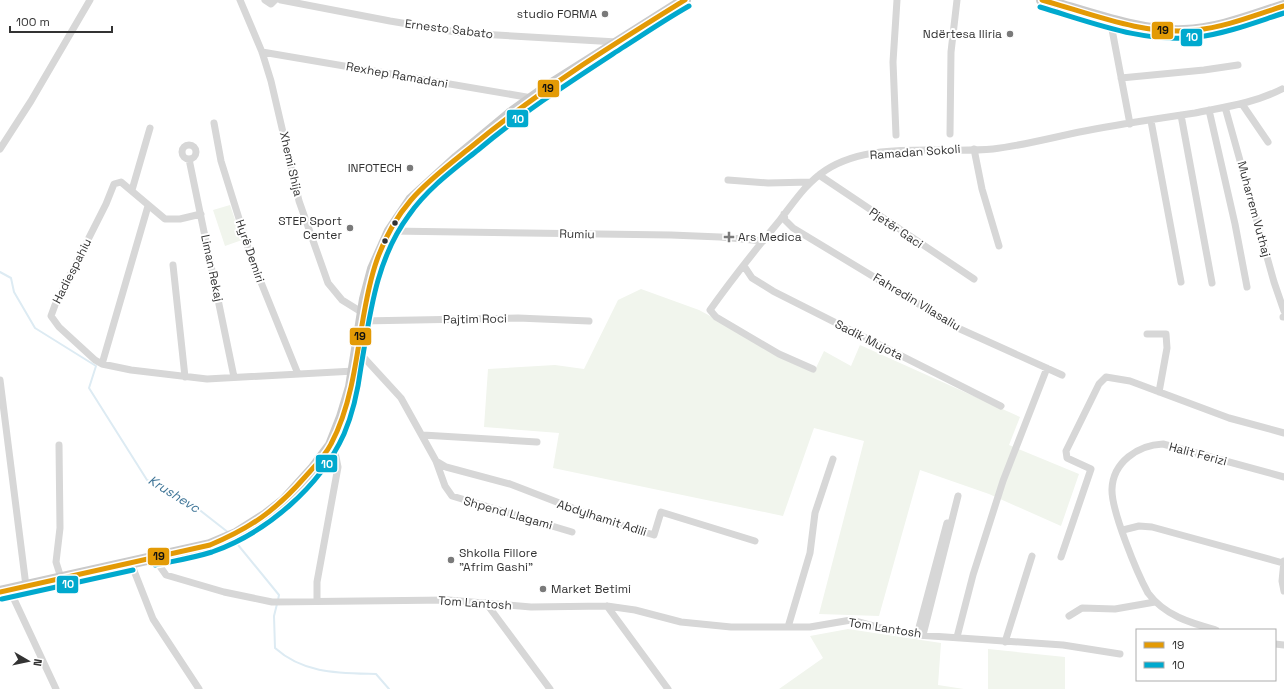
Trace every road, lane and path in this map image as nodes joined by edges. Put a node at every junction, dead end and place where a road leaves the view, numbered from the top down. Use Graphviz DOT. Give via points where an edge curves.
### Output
graph roads {
  1 [pos="90,0"];
  2 [pos="240,0"];
  3 [pos="265,0"];
  4 [pos="275,0"];
  5 [pos="281,0"];
  6 [pos="685,0"];
  7 [pos="897,0"];
  8 [pos="956,0"];
  9 [pos="1042,0"];
  10 [pos="1284,6"];
  11 [pos="1110,19"];
  12 [pos="619,42"];
  13 [pos="262,52"];
  14 [pos="1238,65"];
  15 [pos="1121,78"];
  16 [pos="1282,89"];
  17 [pos="532,98"];
  18 [pos="1242,104"];
  19 [pos="1226,107"];
  20 [pos="1209,110"];
  21 [pos="1180,115"];
  22 [pos="1151,121"];
  23 [pos="214,123"];
  24 [pos="1130,124"];
  25 [pos="150,128"];
  26 [pos="950,134"];
  27 [pos="896,135"];
  28 [pos="1268,142"];
  29 [pos="0,149"];
  30 [pos="974,149"];
  31 [pos="190,159"];
  32 [pos="819,175"];
  33 [pos="728,180"];
  34 [pos="811,182"];
  35 [pos="132,190"];
  36 [pos="148,206"];
  37 [pos="201,214"];
  38 [pos="784,214"];
  39 [pos="390,231"];
  40 [pos="763,241"];
  41 [pos="999,246"];
  42 [pos="173,264"];
  43 [pos="744,266"];
  44 [pos="974,279"];
  45 [pos="1181,282"];
  46 [pos="1212,284"];
  47 [pos="1247,287"];
  48 [pos="1284,315"];
  49 [pos="362,317"];
  50 [pos="589,321"];
  51 [pos="1147,334"];
  52 [pos="357,350"];
  53 [pos="102,364"];
  54 [pos="1047,368"];
  55 [pos="813,369"];
  56 [pos="354,371"];
  57 [pos="298,374"];
  58 [pos="1062,375"];
  59 [pos="185,377"];
  60 [pos="234,377"];
  61 [pos="0,380"];
  62 [pos="1159,392"];
  63 [pos="1001,406"];
  64 [pos="1284,434"];
  65 [pos="423,436"];
  66 [pos="538,442"];
  67 [pos="59,445"];
  68 [pos="331,445"];
  69 [pos="833,459"];
  70 [pos="436,461"];
  71 [pos="1284,477"];
  72 [pos="958,496"];
  73 [pos="947,521"];
  74 [pos="1123,530"];
  75 [pos="572,532"];
  76 [pos="755,541"];
  77 [pos="1032,556"];
  78 [pos="1061,557"];
  79 [pos="154,558"];
  80 [pos="1284,562"];
  81 [pos="131,563"];
  82 [pos="61,578"];
  83 [pos="26,586"];
  84 [pos="1284,591"];
  85 [pos="0,592"];
  86 [pos="0,598"];
  87 [pos="317,600"];
  88 [pos="1155,602"];
  89 [pos="486,603"];
  90 [pos="607,606"];
  91 [pos="1069,616"];
  92 [pos="788,627"];
  93 [pos="1213,629"];
  94 [pos="920,635"];
  95 [pos="957,637"];
  96 [pos="1005,642"];
  97 [pos="1120,654"];
  98 [pos="56,689"];
  99 [pos="198,689"];
  100 [pos="550,689"];
  101 [pos="668,689"];
  1 -- 29 [label="street"];
  2 -- 13 [label="street, Xhemi Shija"];
  3 -- 4 [label="street" via="271,4"];
  5 -- 12 [label="street, Ernesto Sabato" via="462,33"];
  6 -- 12 [label="main road"];
  7 -- 27 [label="street" via="893,62"];
  8 -- 26 [label="street"];
  9 -- 11 [label="main road"];
  10 -- 11 [label="main road" via="1210,28 1184,32 1159,30"];
  11 -- 15 [label="street"];
  12 -- 17 [label="main road"];
  13 -- 17 [label="street, Rexhep Ramadani"];
  13 -- 49 [label="street, Xhemi Shija" via="299,201 328,282 342,300"];
  14 -- 15 [label="street"];
  15 -- 24 [label="street"];
  16 -- 18 [label="street, Ramadan Sokoli" via="1264,98"];
  17 -- 39 [label="main road" via="433,179 412,200"];
  18 -- 19 [label="street, Ramadan Sokoli"];
  18 -- 28 [label="street"];
  19 -- 20 [label="street, Ramadan Sokoli"];
  19 -- 48 [label="street, Muharrem Vuthaj"];
  20 -- 21 [label="street, Ramadan Sokoli"];
  20 -- 47 [label="street"];
  21 -- 22 [label="street, Ramadan Sokoli"];
  21 -- 46 [label="street"];
  22 -- 24 [label="street, Ramadan Sokoli"];
  22 -- 45 [label="street"];
  23 -- 57 [label="street, Hyrë Demiri" via="221,161 252,260"];
  24 -- 30 [label="street, Ramadan Sokoli" via="1058,135 998,148"];
  25 -- 35 [label="street"];
  30 -- 32 [label="street, Ramadan Sokoli" via="878,153 847,160"];
  30 -- 41 [label="street, Ramadan Sokoli" via="982,189"];
  31 -- 37 [label="street, Liman Rekaj"];
  32 -- 34 [label="street, Ramadan Sokoli"];
  32 -- 44 [label="street, Pjetër Gaci"];
  33 -- 34 [label="street" via="768,183"];
  34 -- 38 [label="street, Ramadan Sokoli"];
  35 -- 36 [label="street"];
  35 -- 53 [label="street, Hadiespahiu" via="121,182 114,184 51,316 88,355"];
  36 -- 37 [label="street" via="171,220"];
  36 -- 53 [label="street"];
  37 -- 60 [label="street, Liman Rekaj"];
  38 -- 40 [label="street, Ramadan Sokoli"];
  38 -- 54 [label="street, Fahredin Vllasaliu" via="786,222 793,228 934,314 967,332"];
  39 -- 40 [label="street, Rumiu" via="671,235"];
  39 -- 49 [label="main road" via="373,269"];
  40 -- 43 [label="street, Ramadan Sokoli"];
  42 -- 59 [label="street"];
  43 -- 55 [label="street, Ramadan Sokoli" via="710,310 779,354"];
  43 -- 63 [label="street, Sadik Mujota" via="752,278 773,291"];
  49 -- 50 [label="street, Pajtim Roci"];
  49 -- 52 [label="main road"];
  51 -- 62 [label="street" via="1166,334 1167,348"];
  52 -- 56 [label="main road"];
  52 -- 65 [label="street, Shpend Llagami" via="401,398"];
  53 -- 59 [label="street"];
  54 -- 58 [label="street, Fahredin Vllasaliu"];
  54 -- 95 [label="street" via="1003,481 971,582"];
  56 -- 57 [label="street"];
  56 -- 68 [label="main road" via="347,403"];
  57 -- 60 [label="street"];
  59 -- 60 [label="street"];
  61 -- 83 [label="street"];
  62 -- 64 [label="street" via="1228,418"];
  62 -- 78 [label="street" via="1110,376 1100,384 1066,451 1067,458 1091,469"];
  65 -- 66 [label="street"];
  65 -- 70 [label="street, Shpend Llagami"];
  67 -- 82 [label="street" via="60,528 56,562"];
  68 -- 79 [label="main road" via="284,501 266,516 219,542"];
  68 -- 87 [label="street" via="338,467 317,582"];
  69 -- 92 [label="street" via="815,513 810,553"];
  70 -- 75 [label="street, Shpend Llagami" via="444,486 456,499"];
  70 -- 76 [label="street, Abdylhamit Adili" via="446,467 510,484 594,516 654,535 661,512"];
  71 -- 74 [label="street, Halit Ferizi" via="1172,446 1155,444 1141,448 1128,457 1116,472 1113,481 1114,505"];
  72 -- 94 [label="street"];
  73 -- 94 [label="street"];
  74 -- 80 [label="street" via="1139,526 1152,527"];
  74 -- 88 [label="street, Halit Ferizi" via="1144,585"];
  77 -- 96 [label="street"];
  79 -- 81 [label="main road"];
  79 -- 87 [label="street, Tom Lantosh" via="166,575 224,592 281,603"];
  80 -- 84 [label="street"];
  81 -- 82 [label="main road"];
  81 -- 99 [label="street" via="153,619"];
  82 -- 83 [label="main road"];
  83 -- 85 [label="main road"];
  86 -- 98 [label="street" via="13,596"];
  87 -- 89 [label="street, Tom Lantosh" via="448,600"];
  88 -- 91 [label="street" via="1115,609 1082,608"];
  88 -- 93 [label="street" via="1179,618"];
  89 -- 90 [label="street, Tom Lantosh" via="531,607"];
  89 -- 100 [label="street"];
  90 -- 92 [label="street, Tom Lantosh" via="698,625"];
  90 -- 101 [label="street"];
  92 -- 94 [label="street, Tom Lantosh" via="815,627 851,620 892,631"];
  94 -- 95 [label="street, Tom Lantosh"];
  95 -- 96 [label="street, Tom Lantosh"];
  96 -- 97 [label="street, Tom Lantosh" via="1063,646"];
}
